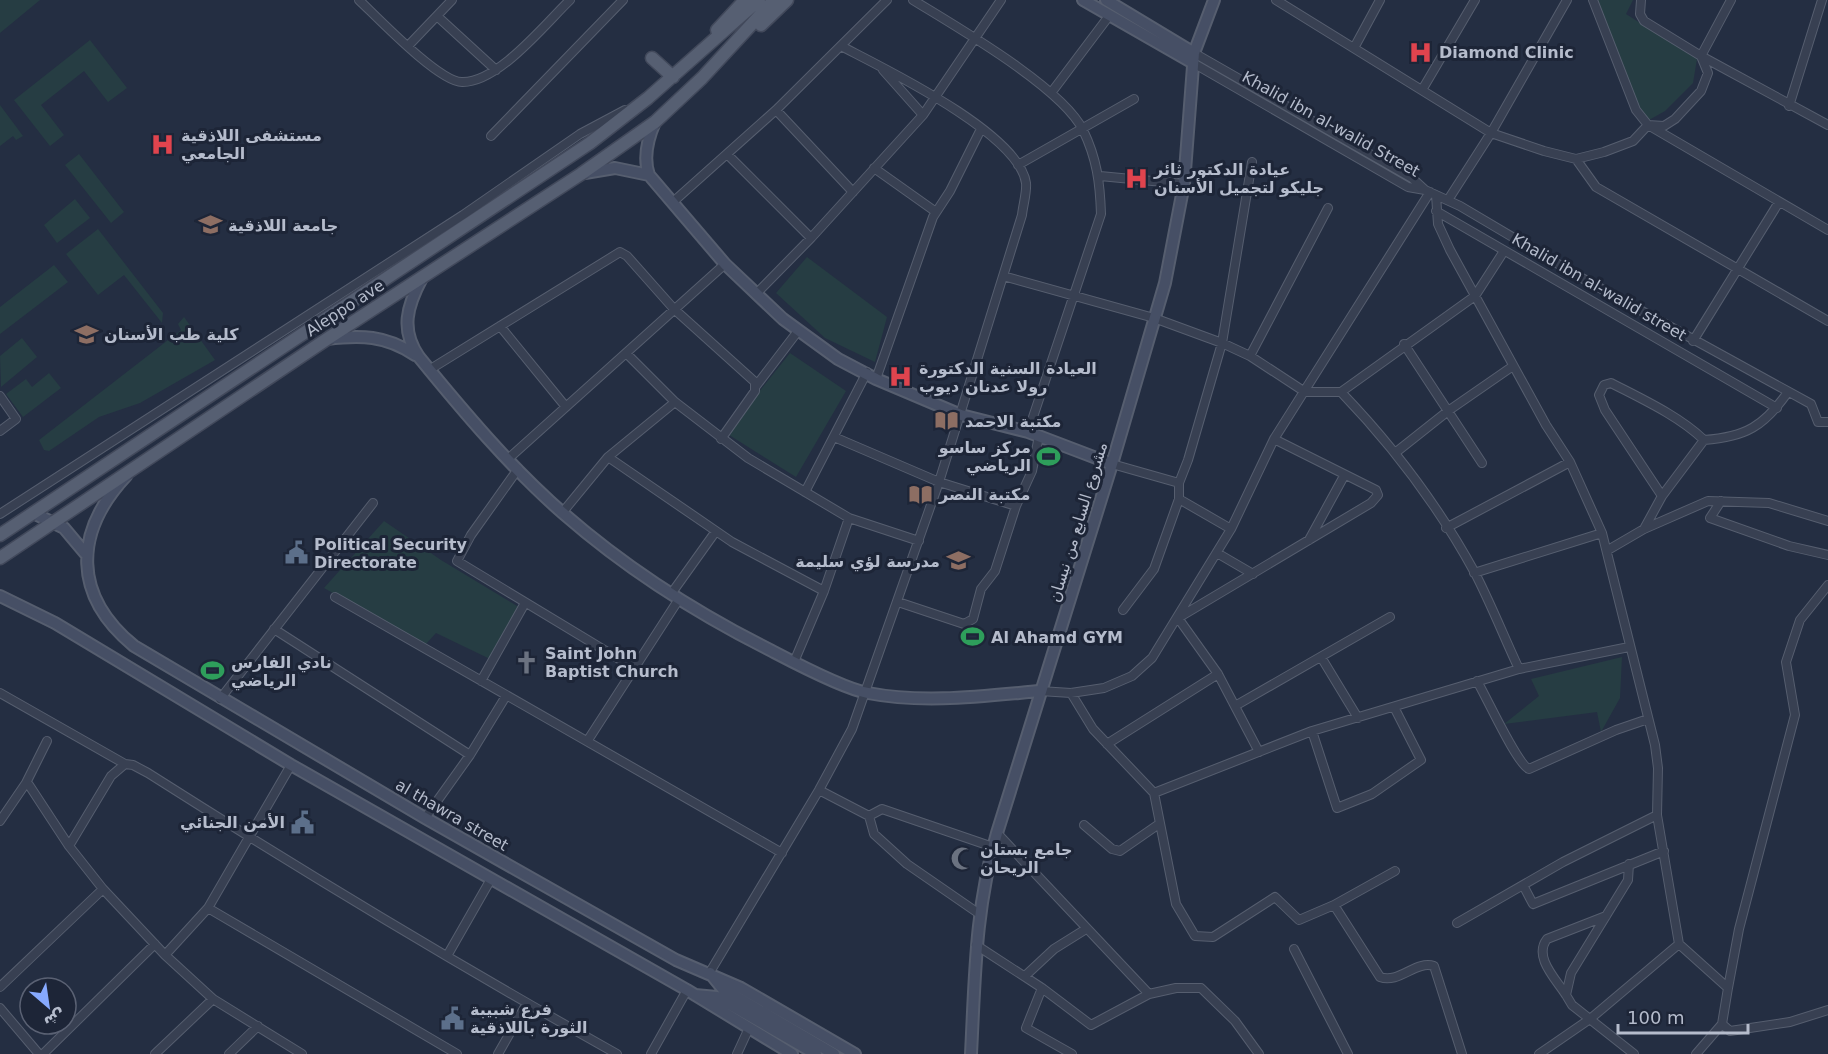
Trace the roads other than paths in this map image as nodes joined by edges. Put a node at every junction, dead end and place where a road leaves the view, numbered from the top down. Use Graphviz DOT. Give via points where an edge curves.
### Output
graph roads {
  1 [pos="359,0"];
  2 [pos="451,0"];
  3 [pos="570,0"];
  4 [pos="623,0"];
  5 [pos="745,0"];
  6 [pos="759,0"];
  7 [pos="774,0"];
  8 [pos="787,0"];
  9 [pos="887,0"];
  10 [pos="913,0"];
  11 [pos="1001,0"];
  12 [pos="1083,0"];
  13 [pos="1106,0"];
  14 [pos="1214,0"];
  15 [pos="1276,0"];
  16 [pos="1298,0"];
  17 [pos="1380,0"];
  18 [pos="1475,0"];
  19 [pos="1567,0"];
  20 [pos="1593,0"];
  21 [pos="1641,0"];
  22 [pos="1731,0"];
  23 [pos="1822,0"];
  24 [pos="1292,9"];
  25 [pos="437,16"];
  26 [pos="1109,16"];
  27 [pos="975,38"];
  28 [pos="408,46"];
  29 [pos="841,46"];
  30 [pos="1354,48"];
  31 [pos="1701,56"];
  32 [pos="652,58"];
  33 [pos="1193,58"];
  34 [pos="691,61"];
  35 [pos="880,67"];
  36 [pos="496,70"];
  37 [pos="673,77"];
  38 [pos="702,78"];
  39 [pos="1422,90"];
  40 [pos="1051,93"];
  41 [pos="936,96"];
  42 [pos="648,98"];
  43 [pos="1134,99"];
  44 [pos="1789,105"];
  45 [pos="776,110"];
  46 [pos="923,114"];
  47 [pos="655,122"];
  48 [pos="1648,125"];
  49 [pos="1828,125"];
  50 [pos="1082,128"];
  51 [pos="981,129"];
  52 [pos="1491,132"];
  53 [pos="491,136"];
  54 [pos="727,154"];
  55 [pos="1576,159"];
  56 [pos="1252,162"];
  57 [pos="1018,165"];
  58 [pos="874,168"];
  59 [pos="581,174"];
  60 [pos="649,175"];
  61 [pos="1100,176"];
  62 [pos="1184,184"];
  63 [pos="854,192"];
  64 [pos="1430,193"];
  65 [pos="1448,200"];
  66 [pos="673,202"];
  67 [pos="1779,202"];
  68 [pos="1328,208"];
  69 [pos="1436,211"];
  70 [pos="936,212"];
  71 [pos="1828,230"];
  72 [pos="811,238"];
  73 [pos="1504,251"];
  74 [pos="725,264"];
  75 [pos="1736,269"];
  76 [pos="1003,276"];
  77 [pos="422,278"];
  78 [pos="756,294"];
  79 [pos="1074,294"];
  80 [pos="1475,296"];
  81 [pos="674,309"];
  82 [pos="1154,318"];
  83 [pos="1828,321"];
  84 [pos="500,326"];
  85 [pos="798,331"];
  86 [pos="327,339"];
  87 [pos="1693,341"];
  88 [pos="1222,343"];
  89 [pos="1404,344"];
  90 [pos="626,353"];
  91 [pos="1250,356"];
  92 [pos="419,357"];
  93 [pos="1513,366"];
  94 [pos="429,370"];
  95 [pos="872,376"];
  96 [pos="756,386"];
  97 [pos="1305,392"];
  98 [pos="1341,392"];
  99 [pos="1788,392"];
  100 [pos="0,396"];
  101 [pos="675,402"];
  102 [pos="566,407"];
  103 [pos="1777,408"];
  104 [pos="1448,411"];
  105 [pos="961,415"];
  106 [pos="1828,422"];
  107 [pos="0,431"];
  108 [pos="1033,434"];
  109 [pos="834,437"];
  110 [pos="721,439"];
  111 [pos="1274,439"];
  112 [pos="1704,440"];
  113 [pos="1395,453"];
  114 [pos="608,457"];
  115 [pos="508,459"];
  116 [pos="1570,462"];
  117 [pos="1482,463"];
  118 [pos="1112,464"];
  119 [pos="518,469"];
  120 [pos="128,474"];
  121 [pos="1344,476"];
  122 [pos="939,482"];
  123 [pos="1179,483"];
  124 [pos="805,492"];
  125 [pos="1662,496"];
  126 [pos="1179,499"];
  127 [pos="1721,501"];
  128 [pos="373,503"];
  129 [pos="1016,506"];
  130 [pos="33,513"];
  131 [pos="562,513"];
  132 [pos="0,514"];
  133 [pos="849,518"];
  134 [pos="1828,521"];
  135 [pos="55,522"];
  136 [pos="1446,528"];
  137 [pos="1231,529"];
  138 [pos="1644,529"];
  139 [pos="716,531"];
  140 [pos="1602,533"];
  141 [pos="0,535"];
  142 [pos="1309,540"];
  143 [pos="919,541"];
  144 [pos="1608,550"];
  145 [pos="86,553"];
  146 [pos="1217,553"];
  147 [pos="1828,555"];
  148 [pos="0,558"];
  149 [pos="1474,573"];
  150 [pos="1253,574"];
  151 [pos="1828,585"];
  152 [pos="824,591"];
  153 [pos="0,596"];
  154 [pos="335,597"];
  155 [pos="675,597"];
  156 [pos="898,602"];
  157 [pos="525,603"];
  158 [pos="1123,610"];
  159 [pos="1390,617"];
  160 [pos="1178,618"];
  161 [pos="274,629"];
  162 [pos="1629,647"];
  163 [pos="1321,657"];
  164 [pos="794,662"];
  165 [pos="634,668"];
  166 [pos="1519,669"];
  167 [pos="1218,674"];
  168 [pos="481,681"];
  169 [pos="1478,681"];
  170 [pos="197,684"];
  171 [pos="1040,691"];
  172 [pos="0,693"];
  173 [pos="866,693"];
  174 [pos="1071,693"];
  175 [pos="506,696"];
  176 [pos="220,699"];
  177 [pos="187,703"];
  178 [pos="1235,706"];
  179 [pos="1394,707"];
  180 [pos="1358,717"];
  181 [pos="1648,719"];
  182 [pos="1312,731"];
  183 [pos="47,741"];
  184 [pos="588,741"];
  185 [pos="1107,744"];
  186 [pos="1259,752"];
  187 [pos="470,755"];
  188 [pos="125,764"];
  189 [pos="291,765"];
  190 [pos="26,783"];
  191 [pos="819,790"];
  192 [pos="1154,793"];
  193 [pos="1658,815"];
  194 [pos="869,816"];
  195 [pos="425,818"];
  196 [pos="0,821"];
  197 [pos="1159,824"];
  198 [pos="1084,825"];
  199 [pos="997,833"];
  200 [pos="250,838"];
  201 [pos="69,846"];
  202 [pos="993,847"];
  203 [pos="1664,851"];
  204 [pos="782,853"];
  205 [pos="1629,864"];
  206 [pos="1395,871"];
  207 [pos="491,879"];
  208 [pos="1522,885"];
  209 [pos="104,889"];
  210 [pos="1334,905"];
  211 [pos="208,908"];
  212 [pos="978,913"];
  213 [pos="1606,916"];
  214 [pos="1457,923"];
  215 [pos="1086,929"];
  216 [pos="154,944"];
  217 [pos="1679,944"];
  218 [pos="976,945"];
  219 [pos="1294,949"];
  220 [pos="165,954"];
  221 [pos="447,956"];
  222 [pos="710,972"];
  223 [pos="1025,976"];
  224 [pos="0,987"];
  225 [pos="1042,988"];
  226 [pos="1728,988"];
  227 [pos="691,992"];
  228 [pos="1149,994"];
  229 [pos="1566,995"];
  230 [pos="213,999"];
  231 [pos="527,1003"];
  232 [pos="0,1008"];
  233 [pos="1828,1010"];
  234 [pos="1590,1020"];
  235 [pos="1722,1024"];
  236 [pos="258,1026"];
  237 [pos="749,1028"];
  238 [pos="41,1054"];
  239 [pos="155,1054"];
  240 [pos="229,1054"];
  241 [pos="303,1054"];
  242 [pos="457,1054"];
  243 [pos="498,1054"];
  244 [pos="617,1054"];
  245 [pos="651,1054"];
  246 [pos="737,1054"];
  247 [pos="792,1054"];
  248 [pos="816,1054"];
  249 [pos="834,1054"];
  250 [pos="855,1054"];
  251 [pos="971,1054"];
  252 [pos="1072,1054"];
  253 [pos="1259,1054"];
  254 [pos="1348,1054"];
  255 [pos="1462,1054"];
  256 [pos="1539,1054"];
  257 [pos="1634,1054"];
  258 [pos="1696,1054"];
  1 -- 28 [label="street"];
  2 -- 25 [label="street"];
  3 -- 36 [label="street"];
  4 -- 53 [label="street"];
  5 -- 34 [label="main road"];
  6 -- 34 [label="main road"];
  7 -- 38 [label="main road"];
  8 -- 38 [label="main road"];
  9 -- 29 [label="street"];
  10 -- 27 [label="street"];
  11 -- 27 [label="street"];
  12 -- 26 [label="main road, Khalid ibn al-walid Street"];
  13 -- 33 [label="main road"];
  14 -- 33 [label="main road, مشروع السابع من نيسان"];
  15 -- 24 [label="street"];
  16 -- 24 [label="street"];
  17 -- 30 [label="street"];
  18 -- 39 [label="street"];
  19 -- 52 [label="street"];
  20 -- 48 [label="street" via="1636,110"];
  21 -- 31 [label="street" via="1644,21"];
  22 -- 31 [label="street"];
  23 -- 44 [label="street"];
  24 -- 30 [label="street"];
  25 -- 28 [label="street"];
  25 -- 36 [label="street"];
  26 -- 33 [label="main road, Khalid ibn al-walid Street"];
  26 -- 40 [label="street"];
  27 -- 40 [label="street"];
  27 -- 41 [label="street"];
  28 -- 36 [label="street" via="455,81 464,82"];
  29 -- 35 [label="street"];
  29 -- 45 [label="street"];
  30 -- 39 [label="street"];
  31 -- 44 [label="street"];
  31 -- 48 [label="street" via="1708,73 1701,91 1675,119 1664,126"];
  32 -- 37 [label="main road"];
  33 -- 62 [label="main road, مشروع السابع من نيسان"];
  33 -- 64 [label="street, Khalid ibn al-walid Street" via="1412,178"];
  34 -- 37 [label="main road, Aleppo ave"];
  35 -- 41 [label="street"];
  35 -- 46 [label="street"];
  37 -- 42 [label="main road, Aleppo ave"];
  38 -- 47 [label="main road, Aleppo ave"];
  39 -- 52 [label="street"];
  40 -- 50 [label="street"];
  41 -- 46 [label="street"];
  41 -- 51 [label="street"];
  42 -- 130 [label="main road, Aleppo ave" via="591,143"];
  42 -- 132 [label="street" via="580,134"];
  43 -- 50 [label="street"];
  44 -- 49 [label="street"];
  45 -- 54 [label="street"];
  45 -- 63 [label="street"];
  46 -- 58 [label="street"];
  47 -- 59 [label="main road, Aleppo ave"];
  47 -- 60 [label="main road" via="647,148"];
  48 -- 55 [label="street" via="1633,141"];
  48 -- 67 [label="street"];
  50 -- 57 [label="street"];
  50 -- 61 [label="street"];
  51 -- 57 [label="street"];
  51 -- 70 [label="street"];
  52 -- 55 [label="street"];
  52 -- 65 [label="street"];
  54 -- 66 [label="street"];
  54 -- 72 [label="street"];
  55 -- 75 [label="street" via="1596,187"];
  56 -- 88 [label="street"];
  57 -- 76 [label="street" via="1026,184 1022,215"];
  58 -- 63 [label="street"];
  58 -- 70 [label="street"];
  59 -- 60 [label="main road" via="615,168"];
  59 -- 77 [label="main road, Aleppo ave"];
  60 -- 66 [label="main road"];
  61 -- 62 [label="street"];
  61 -- 79 [label="street" via="1101,214"];
  62 -- 82 [label="main road, مشروع السابع من نيسان" via="1177,231"];
  63 -- 72 [label="street"];
  64 -- 65 [label="street, Khalid ibn al-walid street"];
  64 -- 69 [label="street"];
  64 -- 97 [label="street"];
  65 -- 87 [label="street, Khalid ibn al-walid street"];
  66 -- 74 [label="main road"];
  67 -- 71 [label="street"];
  67 -- 75 [label="street, Khalid ibn al-walid street"];
  68 -- 91 [label="street"];
  69 -- 73 [label="street"];
  69 -- 80 [label="street" via="1441,232"];
  70 -- 95 [label="street"];
  72 -- 78 [label="street"];
  73 -- 80 [label="street"];
  73 -- 103 [label="street"];
  74 -- 78 [label="main road"];
  74 -- 81 [label="street"];
  75 -- 83 [label="street"];
  75 -- 87 [label="street, Khalid ibn al-walid street"];
  76 -- 79 [label="street"];
  76 -- 105 [label="street"];
  77 -- 86 [label="main road, Aleppo ave"];
  77 -- 92 [label="main road" via="407,317 410,344"];
  78 -- 85 [label="main road"];
  79 -- 82 [label="street"];
  79 -- 108 [label="street"];
  80 -- 89 [label="street"];
  80 -- 93 [label="street"];
  81 -- 84 [label="street" via="620,252"];
  81 -- 90 [label="street"];
  81 -- 96 [label="street"];
  82 -- 88 [label="street"];
  82 -- 118 [label="main road, مشروع السابع من نيسان"];
  84 -- 94 [label="street"];
  84 -- 102 [label="street"];
  85 -- 95 [label="main road"];
  85 -- 96 [label="street"];
  86 -- 92 [label="main road" via="371,336 403,346"];
  86 -- 120 [label="main road, Aleppo ave"];
  87 -- 99 [label="street"];
  88 -- 91 [label="street"];
  88 -- 123 [label="street"];
  89 -- 98 [label="street"];
  89 -- 104 [label="street"];
  90 -- 101 [label="street"];
  90 -- 102 [label="street"];
  91 -- 97 [label="street"];
  92 -- 94 [label="main road"];
  93 -- 104 [label="street"];
  93 -- 116 [label="street"];
  94 -- 115 [label="main road"];
  95 -- 105 [label="main road"];
  95 -- 109 [label="street"];
  96 -- 110 [label="street"];
  97 -- 98 [label="street"];
  97 -- 111 [label="street"];
  98 -- 113 [label="street"];
  99 -- 103 [label="street"];
  99 -- 106 [label="street" via="1811,404 1818,422"];
  100 -- 107 [label="street" via="16,418"];
  101 -- 110 [label="street"];
  101 -- 114 [label="street"];
  102 -- 115 [label="street"];
  103 -- 112 [label="street" via="1761,423 1732,438"];
  104 -- 113 [label="street"];
  104 -- 117 [label="street"];
  105 -- 108 [label="main road"];
  105 -- 122 [label="street"];
  108 -- 118 [label="main road"];
  108 -- 129 [label="street" via="1032,471"];
  109 -- 122 [label="street"];
  109 -- 124 [label="street"];
  110 -- 124 [label="street"];
  111 -- 121 [label="street"];
  111 -- 137 [label="street"];
  112 -- 125 [label="street"];
  112 -- 125 [label="street" via="1693,429 1611,383 1601,388 1599,395 1605,410"];
  113 -- 136 [label="street"];
  114 -- 131 [label="street"];
  114 -- 139 [label="street"];
  115 -- 119 [label="main road"];
  116 -- 136 [label="street"];
  116 -- 140 [label="street"];
  118 -- 123 [label="street"];
  118 -- 171 [label="main road, مشروع السابع من نيسان"];
  119 -- 131 [label="main road"];
  119 -- 157 [label="street" via="457,561"];
  120 -- 135 [label="main road, Aleppo ave"];
  120 -- 145 [label="main road, al thawra street" via="104,505"];
  121 -- 142 [label="street"];
  121 -- 142 [label="street" via="1376,490 1376,500"];
  122 -- 129 [label="street"];
  122 -- 143 [label="street"];
  123 -- 126 [label="street"];
  124 -- 133 [label="street"];
  125 -- 138 [label="street"];
  126 -- 137 [label="street"];
  126 -- 158 [label="street" via="1154,569"];
  127 -- 134 [label="street" via="1769,503"];
  127 -- 138 [label="street" via="1708,501"];
  127 -- 147 [label="street" via="1710,518 1778,543"];
  128 -- 161 [label="street"];
  129 -- 156 [label="street" via="995,571 981,590 969,623"];
  130 -- 135 [label="main road"];
  130 -- 141 [label="main road, Aleppo ave"];
  131 -- 155 [label="main road"];
  133 -- 143 [label="street"];
  133 -- 152 [label="street"];
  135 -- 145 [label="main road"];
  135 -- 148 [label="main road, Aleppo ave"];
  136 -- 149 [label="street"];
  137 -- 146 [label="street"];
  138 -- 144 [label="street"];
  139 -- 152 [label="street"];
  139 -- 155 [label="street"];
  140 -- 144 [label="street"];
  140 -- 149 [label="street"];
  142 -- 150 [label="street"];
  143 -- 156 [label="street"];
  144 -- 162 [label="street"];
  145 -- 170 [label="main road, al thawra street" via="93,592 111,625 134,646"];
  146 -- 150 [label="street"];
  146 -- 160 [label="street"];
  149 -- 166 [label="street"];
  150 -- 160 [label="street"];
  151 -- 226 [label="street" via="1800,620 1786,663 1794,715"];
  152 -- 164 [label="street"];
  153 -- 177 [label="main road" via="55,623"];
  154 -- 168 [label="street"];
  155 -- 164 [label="main road"];
  155 -- 165 [label="street"];
  156 -- 173 [label="street"];
  157 -- 165 [label="street"];
  157 -- 168 [label="street"];
  159 -- 163 [label="street"];
  160 -- 167 [label="street"];
  160 -- 174 [label="street" via="1152,658 1132,676 1104,688"];
  161 -- 176 [label="street"];
  161 -- 187 [label="street"];
  162 -- 166 [label="street"];
  162 -- 181 [label="street"];
  163 -- 178 [label="street"];
  163 -- 180 [label="street"];
  164 -- 173 [label="main road"];
  165 -- 184 [label="street"];
  166 -- 169 [label="street"];
  167 -- 178 [label="street"];
  167 -- 185 [label="street"];
  168 -- 175 [label="street"];
  169 -- 179 [label="street"];
  169 -- 181 [label="street" via="1515,755 1529,769"];
  170 -- 176 [label="main road, al thawra street"];
  170 -- 177 [label="main road" via="189,692"];
  171 -- 173 [label="main road" via="920,698"];
  171 -- 174 [label="street"];
  171 -- 199 [label="main road, مشروع السابع من نيسان"];
  172 -- 188 [label="street"];
  173 -- 191 [label="street" via="852,729"];
  174 -- 185 [label="street"];
  175 -- 184 [label="street"];
  175 -- 187 [label="street"];
  176 -- 195 [label="main road, al thawra street"];
  177 -- 189 [label="main road"];
  178 -- 186 [label="street"];
  179 -- 180 [label="street"];
  179 -- 182 [label="street" via="1421,760 1372,794 1337,808"];
  180 -- 182 [label="street"];
  181 -- 193 [label="street" via="1658,768"];
  182 -- 186 [label="street"];
  183 -- 190 [label="street"];
  184 -- 204 [label="street"];
  185 -- 192 [label="street"];
  186 -- 192 [label="street"];
  187 -- 195 [label="street"];
  188 -- 200 [label="street" via="148,773"];
  188 -- 201 [label="street" via="111,776"];
  189 -- 200 [label="street"];
  189 -- 207 [label="main road"];
  190 -- 196 [label="street"];
  190 -- 201 [label="street"];
  191 -- 194 [label="street"];
  191 -- 204 [label="street"];
  192 -- 197 [label="street"];
  193 -- 203 [label="street"];
  193 -- 208 [label="street"];
  194 -- 202 [label="street" via="882,809"];
  194 -- 212 [label="street" via="874,834 907,864"];
  195 -- 222 [label="main road, al thawra street" via="676,960"];
  197 -- 198 [label="street" via="1120,851 1112,849"];
  197 -- 210 [label="street" via="1176,904 1195,936 1214,937 1275,897 1299,920"];
  199 -- 202 [label="main road, مشروع السابع من نيسان"];
  199 -- 215 [label="street"];
  200 -- 211 [label="street"];
  200 -- 221 [label="street"];
  201 -- 209 [label="street"];
  202 -- 212 [label="main road, مشروع السابع من نيسان"];
  203 -- 205 [label="street"];
  203 -- 217 [label="street"];
  204 -- 222 [label="street"];
  205 -- 208 [label="street" via="1533,904"];
  205 -- 213 [label="street" via="1628,880"];
  206 -- 210 [label="street"];
  207 -- 221 [label="street"];
  207 -- 227 [label="main road"];
  208 -- 214 [label="street"];
  209 -- 216 [label="street"];
  209 -- 224 [label="street"];
  210 -- 255 [label="street" via="1380,977 1393,978 1426,964 1434,966"];
  211 -- 220 [label="street"];
  211 -- 242 [label="street"];
  212 -- 218 [label="main road, مشروع السابع من نيسان"];
  213 -- 229 [label="street" via="1571,973"];
  213 -- 229 [label="street" via="1547,939 1542,946 1541,954"];
  215 -- 223 [label="street"];
  215 -- 228 [label="street"];
  216 -- 220 [label="street"];
  216 -- 238 [label="street"];
  217 -- 226 [label="street"];
  217 -- 234 [label="street"];
  218 -- 223 [label="street"];
  218 -- 251 [label="main road, مشروع السابع من نيسان"];
  219 -- 254 [label="street"];
  220 -- 230 [label="street"];
  221 -- 231 [label="street"];
  222 -- 249 [label="main road" via="723,989"];
  222 -- 250 [label="main road, al thawra street"];
  223 -- 225 [label="street"];
  225 -- 228 [label="street" via="1091,1025"];
  225 -- 252 [label="street" via="1026,1028"];
  226 -- 235 [label="street"];
  227 -- 237 [label="main road"];
  227 -- 245 [label="street"];
  227 -- 248 [label="main road" via="717,997"];
  228 -- 253 [label="street" via="1201,988 1235,1021"];
  229 -- 234 [label="street"];
  230 -- 236 [label="street"];
  230 -- 239 [label="street"];
  231 -- 243 [label="street"];
  231 -- 244 [label="street"];
  232 -- 238 [label="street"];
  233 -- 235 [label="street" via="1790,1022 1730,1031"];
  234 -- 256 [label="street"];
  234 -- 257 [label="street"];
  235 -- 258 [label="street"];
  236 -- 240 [label="street"];
  236 -- 241 [label="street"];
  237 -- 246 [label="street"];
  237 -- 247 [label="main road"];
}
